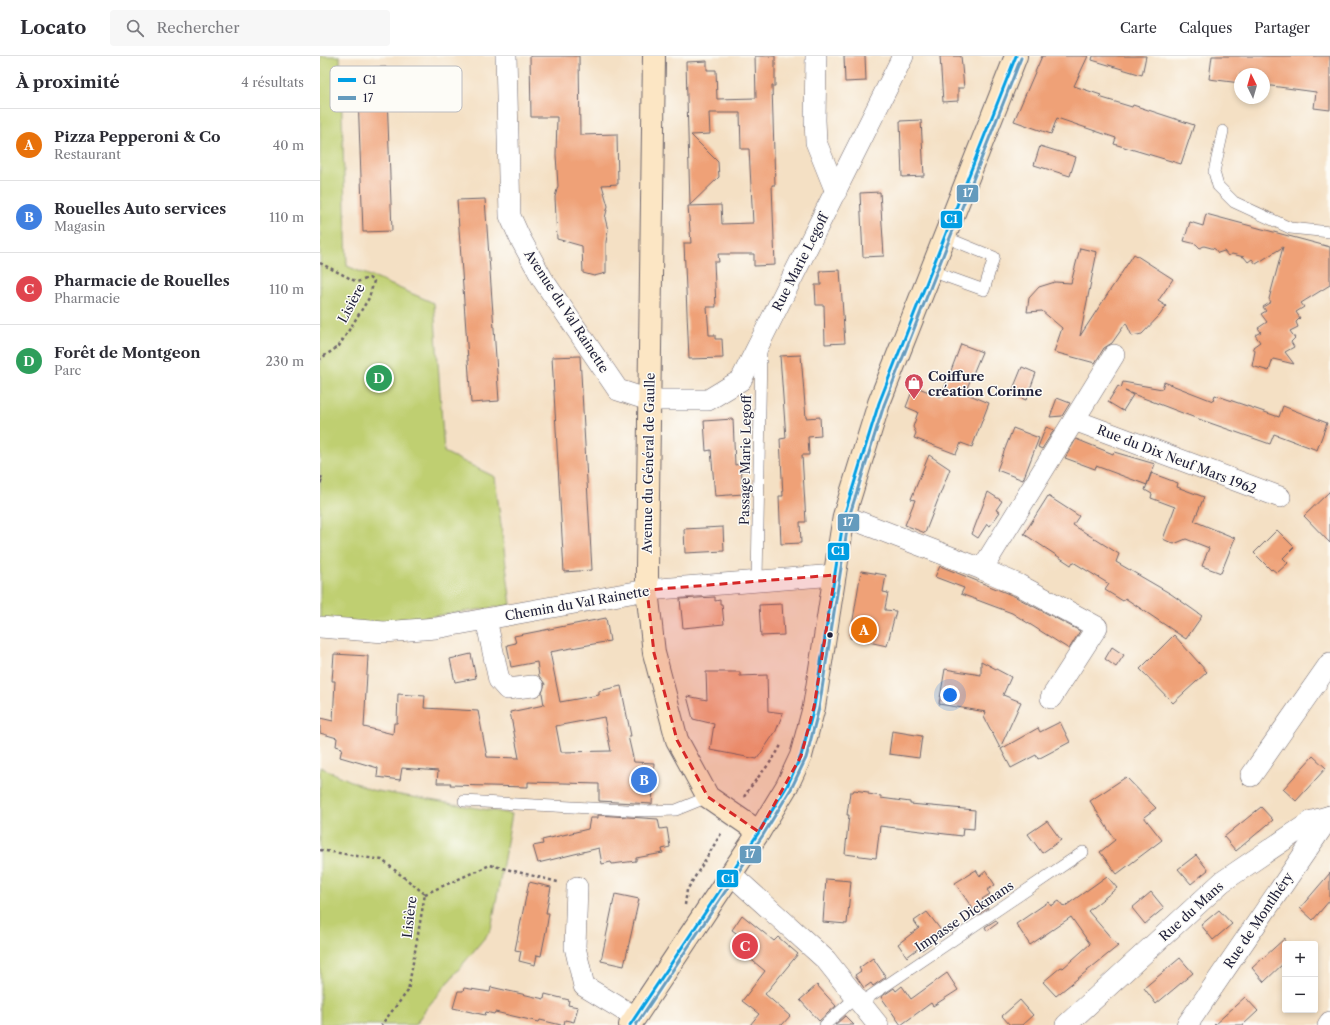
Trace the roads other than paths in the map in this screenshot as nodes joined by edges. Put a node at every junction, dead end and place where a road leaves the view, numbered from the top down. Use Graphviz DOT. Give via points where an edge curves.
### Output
graph roads {
  1 [pos="506,56"];
  2 [pos="654,56"];
  3 [pos="816,56"];
  4 [pos="903,56"];
  5 [pos="1016,56"];
  6 [pos="1223,131"];
  7 [pos="836,192"];
  8 [pos="1330,232"];
  9 [pos="945,237"];
  10 [pos="931,271"];
  11 [pos="761,339"];
  12 [pos="1114,355"];
  13 [pos="649,400"];
  14 [pos="1074,420"];
  15 [pos="1280,498"];
  16 [pos="844,516"];
  17 [pos="982,569"];
  18 [pos="835,575"];
  19 [pos="757,581"];
  20 [pos="647,590"];
  21 [pos="486,619"];
  22 [pos="320,627"];
  23 [pos="1330,663"];
  24 [pos="533,686"];
  25 [pos="1051,698"];
  26 [pos="1251,776"];
  27 [pos="708,797"];
  28 [pos="464,801"];
  29 [pos="1330,816"];
  30 [pos="759,832"];
  31 [pos="1083,852"];
  32 [pos="731,874"];
  33 [pos="577,887"];
  34 [pos="858,1000"];
  35 [pos="633,1021"];
  36 [pos="1330,1022"];
  37 [pos="825,1025"];
  38 [pos="878,1025"];
  39 [pos="1066,1025"];
  40 [pos="1187,1025"];
  41 [pos="1328,1025"];
  1 -- 13 [label="street, Avenue du Val Rainette" via="510,216 543,280 618,390"];
  2 -- 13 [label="main road, Avenue du Général de Gaulle"];
  3 -- 7 [label="street" via="816,142"];
  4 -- 7 [label="street, Rue Marie Legoff"];
  5 -- 9 [label="main road"];
  6 -- 8 [label="lane" via="1214,172 1218,186 1234,202 1290,228"];
  7 -- 11 [label="street, Rue Marie Legoff"];
  9 -- 10 [label="main road"];
  9 -- 10 [label="lane" via="994,257 984,290"];
  10 -- 16 [label="main road" via="879,403"];
  11 -- 13 [label="street, Rue Marie Legoff" via="741,380 708,400"];
  11 -- 19 [label="lane, Passage Marie Legoff"];
  12 -- 14 [label="street"];
  13 -- 20 [label="main road, Avenue du Général de Gaulle"];
  14 -- 15 [label="street, Rue du Dix Neuf Mars 1962"];
  14 -- 17 [label="street"];
  16 -- 17 [label="street"];
  16 -- 18 [label="main road"];
  17 -- 25 [label="street" via="1097,627"];
  18 -- 19 [label="street, Chemin du Val Rainette"];
  18 -- 30 [label="main road" via="814,707 801,756 787,786"];
  19 -- 20 [label="street, Chemin du Val Rainette"];
  20 -- 21 [label="street, Chemin du Val Rainette"];
  20 -- 27 [label="main road, Avenue du Général de Gaulle" via="654,653 677,740"];
  21 -- 22 [label="street, Chemin du Val Rainette" via="436,628 384,632"];
  21 -- 24 [label="street" via="499,680 507,689"];
  23 -- 26 [label="street"];
  27 -- 28 [label="lane" via="676,810 646,811"];
  27 -- 30 [label="main road, Avenue du Général de Gaulle"];
  29 -- 39 [label="street, Rue du Mans" via="1312,821 1222,882"];
  29 -- 40 [label="street, Rue de Montlhéry"];
  30 -- 32 [label="main road"];
  31 -- 34 [label="lane, Impasse Dickmans"];
  32 -- 34 [label="street" via="826,960"];
  32 -- 35 [label="main road"];
  33 -- 35 [label="street" via="575,947 584,986"];
  34 -- 37 [label="lane, Impasse Dickmans"];
  34 -- 38 [label="street"];
  36 -- 41 [label="street"];
}
